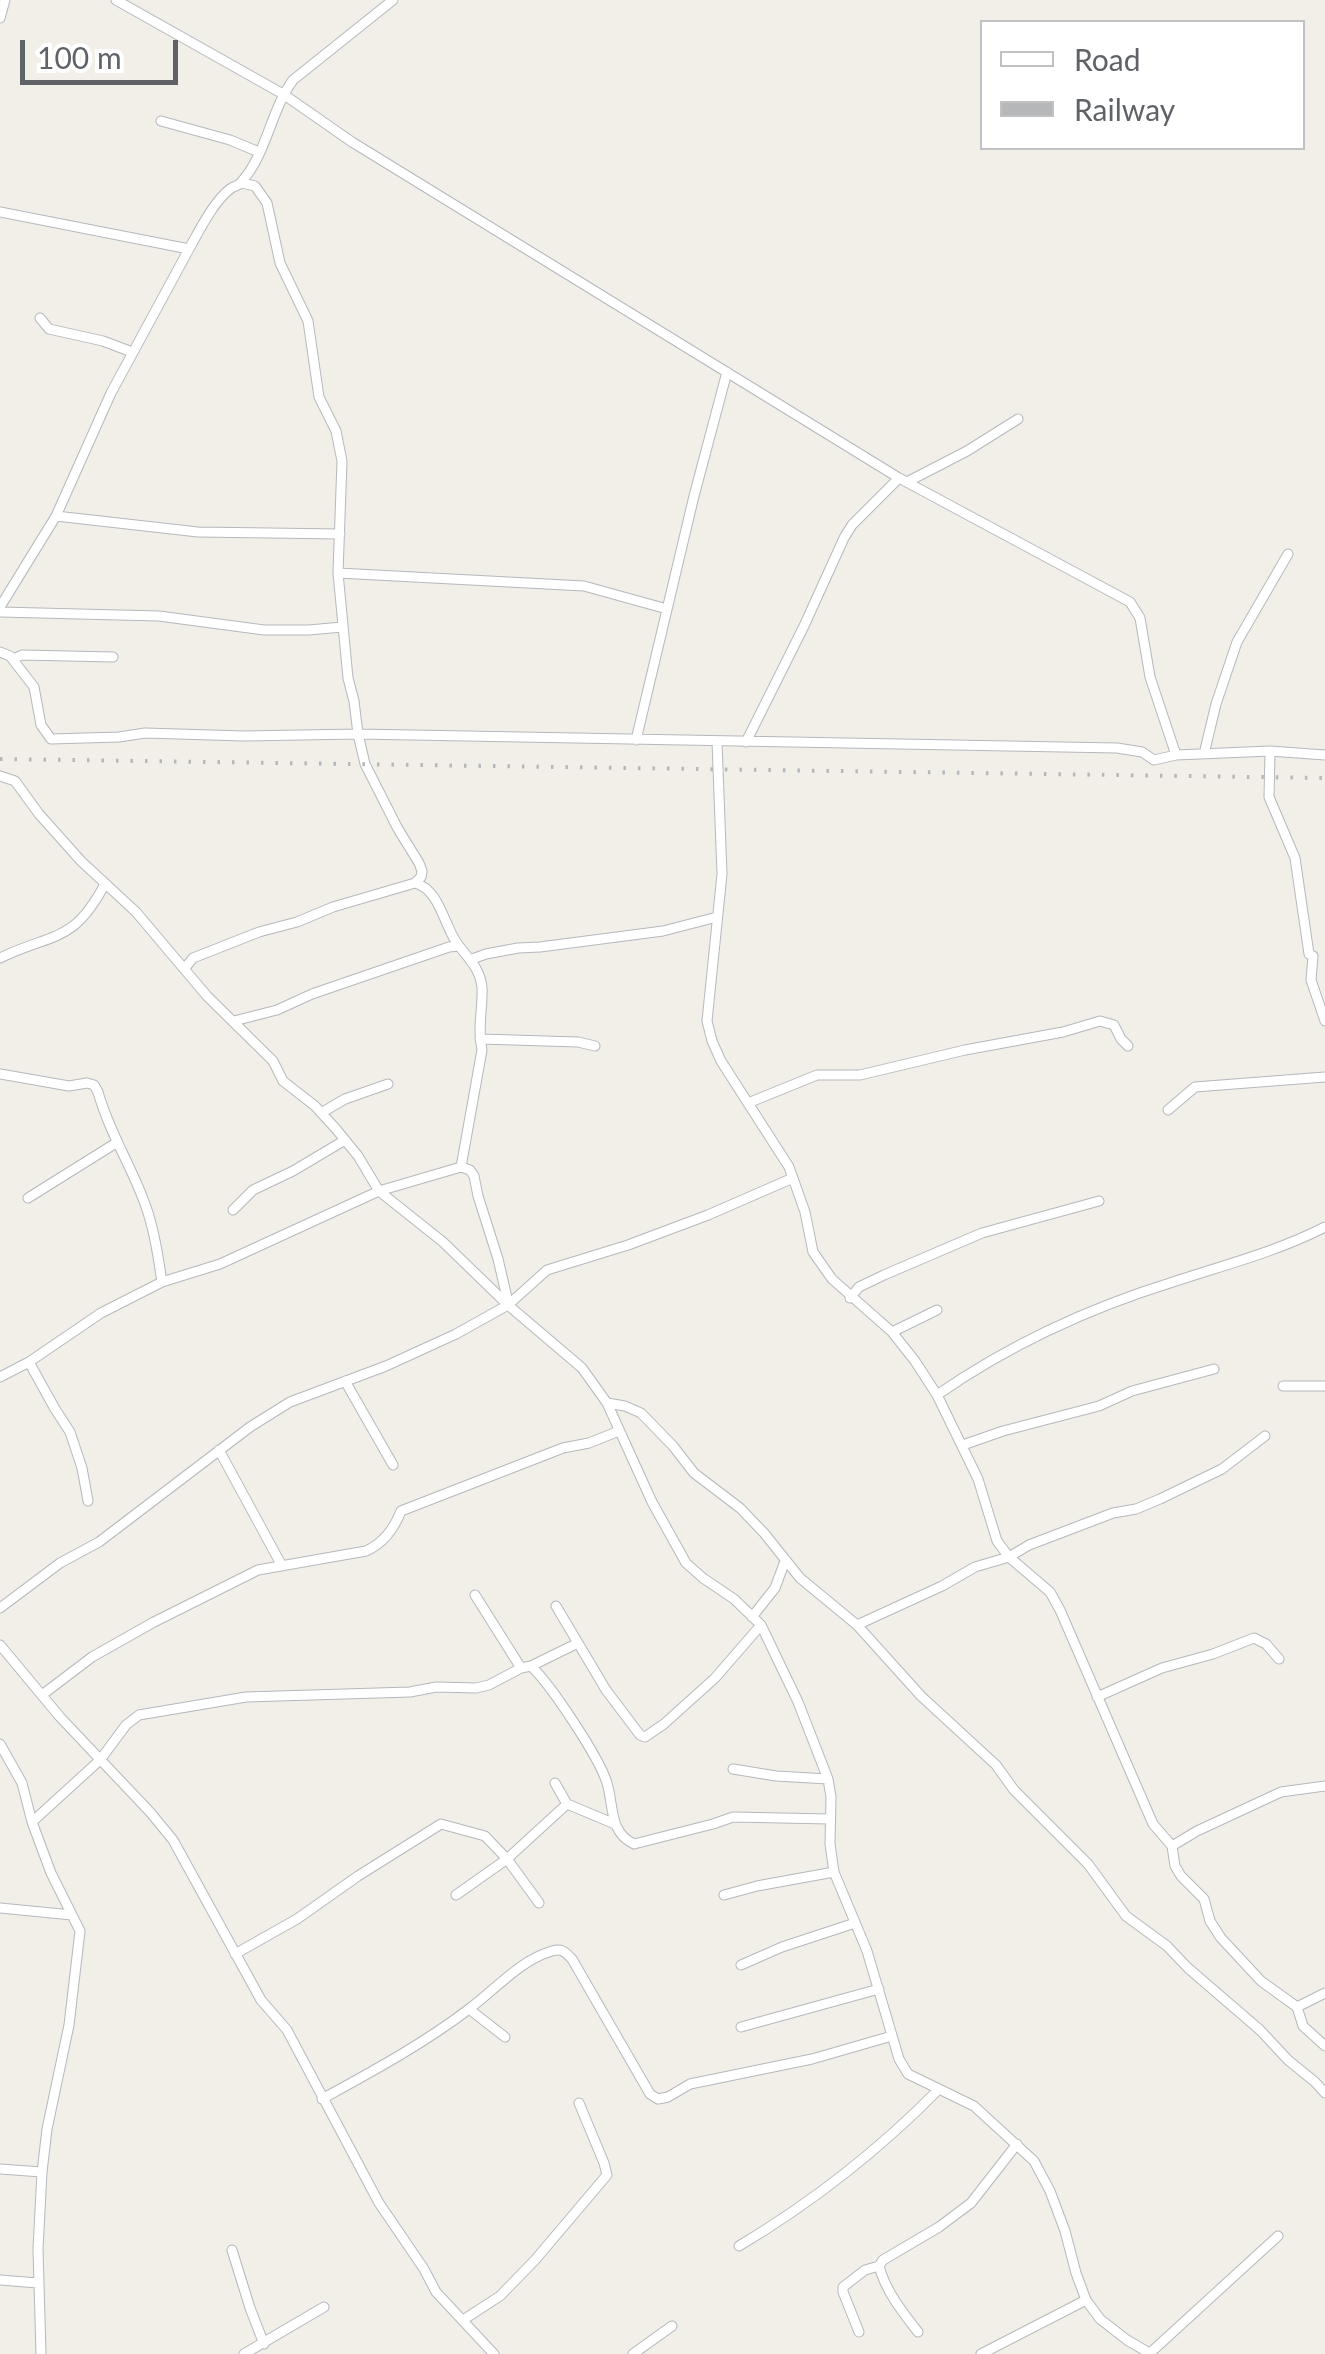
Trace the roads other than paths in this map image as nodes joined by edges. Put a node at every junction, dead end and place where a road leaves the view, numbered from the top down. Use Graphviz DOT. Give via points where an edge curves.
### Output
graph roads {
  1 [pos="5,0"];
  2 [pos="116,0"];
  3 [pos="393,0"];
  4 [pos="0,18"];
  5 [pos="283,94"];
  6 [pos="161,121"];
  7 [pos="260,152"];
  8 [pos="242,183"];
  9 [pos="0,212"];
  10 [pos="189,248"];
  11 [pos="40,318"];
  12 [pos="132,352"];
  13 [pos="728,372"];
  14 [pos="1018,419"];
  15 [pos="903,480"];
  16 [pos="56,516"];
  17 [pos="340,534"];
  18 [pos="1288,554"];
  19 [pos="338,573"];
  20 [pos="667,609"];
  21 [pos="0,610"];
  22 [pos="342,627"];
  23 [pos="0,652"];
  24 [pos="113,657"];
  25 [pos="13,659"];
  26 [pos="358,734"];
  27 [pos="636,740"];
  28 [pos="717,742"];
  29 [pos="746,742"];
  30 [pos="1270,752"];
  31 [pos="1204,754"];
  32 [pos="1176,755"];
  33 [pos="1325,755"];
  34 [pos="0,776"];
  35 [pos="416,883"];
  36 [pos="104,884"];
  37 [pos="717,917"];
  38 [pos="459,946"];
  39 [pos="1313,956"];
  40 [pos="0,958"];
  41 [pos="472,959"];
  42 [pos="1325,962"];
  43 [pos="185,968"];
  44 [pos="234,1021"];
  45 [pos="1325,1021"];
  46 [pos="480,1039"];
  47 [pos="595,1046"];
  48 [pos="1128,1046"];
  49 [pos="0,1074"];
  50 [pos="1325,1076"];
  51 [pos="388,1084"];
  52 [pos="748,1103"];
  53 [pos="1168,1110"];
  54 [pos="321,1113"];
  55 [pos="346,1140"];
  56 [pos="116,1143"];
  57 [pos="461,1167"];
  58 [pos="793,1178"];
  59 [pos="378,1191"];
  60 [pos="28,1198"];
  61 [pos="1099,1201"];
  62 [pos="233,1210"];
  63 [pos="1325,1228"];
  64 [pos="162,1282"];
  65 [pos="850,1298"];
  66 [pos="508,1305"];
  67 [pos="936,1310"];
  68 [pos="892,1332"];
  69 [pos="29,1362"];
  70 [pos="1214,1368"];
  71 [pos="0,1376"];
  72 [pos="345,1381"];
  73 [pos="1284,1386"];
  74 [pos="1325,1386"];
  75 [pos="937,1394"];
  76 [pos="607,1403"];
  77 [pos="620,1431"];
  78 [pos="1264,1436"];
  79 [pos="962,1446"];
  80 [pos="219,1450"];
  81 [pos="393,1465"];
  82 [pos="88,1502"];
  83 [pos="1009,1557"];
  84 [pos="785,1561"];
  85 [pos="282,1566"];
  86 [pos="474,1595"];
  87 [pos="556,1606"];
  88 [pos="0,1608"];
  89 [pos="756,1621"];
  90 [pos="857,1625"];
  91 [pos="578,1644"];
  92 [pos="0,1645"];
  93 [pos="1279,1659"];
  94 [pos="526,1667"];
  95 [pos="42,1695"];
  96 [pos="1098,1697"];
  97 [pos="0,1744"];
  98 [pos="100,1760"];
  99 [pos="733,1769"];
  100 [pos="828,1779"];
  101 [pos="554,1783"];
  102 [pos="1325,1786"];
  103 [pos="567,1804"];
  104 [pos="830,1819"];
  105 [pos="32,1822"];
  106 [pos="615,1824"];
  107 [pos="1172,1846"];
  108 [pos="507,1859"];
  109 [pos="834,1872"];
  110 [pos="456,1895"];
  111 [pos="724,1895"];
  112 [pos="538,1903"];
  113 [pos="0,1908"];
  114 [pos="72,1914"];
  115 [pos="855,1923"];
  116 [pos="235,1954"];
  117 [pos="741,1965"];
  118 [pos="879,1988"];
  119 [pos="1325,1994"];
  120 [pos="1297,2007"];
  121 [pos="470,2009"];
  122 [pos="741,2026"];
  123 [pos="892,2036"];
  124 [pos="504,2037"];
  125 [pos="1325,2046"];
  126 [pos="938,2089"];
  127 [pos="1325,2093"];
  128 [pos="322,2099"];
  129 [pos="579,2103"];
  130 [pos="1018,2144"];
  131 [pos="0,2169"];
  132 [pos="42,2172"];
  133 [pos="1278,2236"];
  134 [pos="739,2246"];
  135 [pos="232,2250"];
  136 [pos="879,2266"];
  137 [pos="0,2280"];
  138 [pos="38,2283"];
  139 [pos="1086,2300"];
  140 [pos="324,2307"];
  141 [pos="463,2320"];
  142 [pos="672,2326"];
  143 [pos="859,2332"];
  144 [pos="918,2332"];
  145 [pos="264,2344"];
  146 [pos="1151,2353"];
  147 [pos="40,2354"];
  148 [pos="244,2354"];
  149 [pos="494,2354"];
  150 [pos="632,2354"];
  151 [pos="981,2354"];
  1 -- 4 [label="street"];
  2 -- 5 [label="street"];
  3 -- 5 [label="street"];
  5 -- 7 [label="street"];
  5 -- 13 [label="street"];
  6 -- 7 [label="street"];
  7 -- 8 [label="street"];
  8 -- 10 [label="street" via="229,190"];
  8 -- 17 [label="street" via="255,186 266,202 280,263 308,321 320,396 342,461"];
  9 -- 10 [label="street"];
  10 -- 12 [label="street"];
  11 -- 12 [label="street" via="49,329"];
  12 -- 16 [label="street"];
  13 -- 15 [label="street"];
  13 -- 20 [label="street"];
  14 -- 15 [label="street"];
  15 -- 29 [label="street" via="844,538"];
  15 -- 32 [label="street" via="1130,602"];
  16 -- 17 [label="street" via="198,532"];
  16 -- 21 [label="street"];
  17 -- 19 [label="street"];
  18 -- 31 [label="street" via="1237,642"];
  19 -- 20 [label="street" via="584,586"];
  19 -- 22 [label="street"];
  20 -- 27 [label="street"];
  21 -- 22 [label="street" via="160,616 264,630"];
  22 -- 26 [label="street"];
  23 -- 25 [label="street"];
  24 -- 25 [label="street"];
  25 -- 26 [label="street" via="34,687 41,726 51,739"];
  26 -- 27 [label="street"];
  26 -- 35 [label="street" via="365,764 422,871"];
  27 -- 28 [label="street"];
  28 -- 29 [label="street"];
  28 -- 37 [label="street"];
  29 -- 32 [label="street" via="1118,748 1154,760"];
  30 -- 31 [label="street"];
  30 -- 33 [label="street"];
  30 -- 39 [label="street" via="1270,797 1294,858"];
  31 -- 32 [label="street"];
  34 -- 36 [label="street" via="15,781"];
  35 -- 38 [label="street" via="430,892"];
  35 -- 43 [label="street" via="258,932 193,958"];
  36 -- 40 [label="street" via="72,928"];
  36 -- 43 [label="street"];
  37 -- 41 [label="street"];
  37 -- 52 [label="street" via="707,1021 716,1051"];
  38 -- 41 [label="street"];
  38 -- 44 [label="street"];
  39 -- 42 [label="street"];
  39 -- 45 [label="street" via="1312,980"];
  41 -- 46 [label="street" via="482,986"];
  43 -- 44 [label="street"];
  44 -- 54 [label="street" via="283,1081"];
  46 -- 47 [label="street"];
  46 -- 57 [label="street"];
  48 -- 52 [label="street" via="1114,1025 1100,1021 860,1075 817,1076"];
  49 -- 56 [label="street" via="94,1085"];
  50 -- 53 [label="street" via="1195,1086"];
  51 -- 54 [label="street"];
  52 -- 58 [label="street"];
  54 -- 55 [label="street"];
  55 -- 59 [label="street"];
  55 -- 62 [label="street" via="253,1190"];
  56 -- 60 [label="street"];
  56 -- 64 [label="street" via="147,1208"];
  57 -- 59 [label="street"];
  57 -- 66 [label="street" via="474,1176"];
  58 -- 65 [label="street" via="813,1252"];
  58 -- 66 [label="street" via="708,1215 546,1270"];
  59 -- 64 [label="street" via="220,1264"];
  59 -- 66 [label="street"];
  61 -- 65 [label="street" via="982,1233 884,1275"];
  63 -- 75 [label="street" via="1046,1330"];
  64 -- 69 [label="street"];
  65 -- 68 [label="street"];
  66 -- 72 [label="street"];
  66 -- 76 [label="street" via="582,1368"];
  67 -- 68 [label="street"];
  68 -- 75 [label="street"];
  69 -- 71 [label="street"];
  69 -- 82 [label="street" via="70,1432"];
  70 -- 79 [label="street"];
  72 -- 80 [label="street" via="290,1402"];
  72 -- 81 [label="street"];
  73 -- 74 [label="street"];
  75 -- 79 [label="street"];
  76 -- 77 [label="street"];
  76 -- 84 [label="street" via="641,1413"];
  77 -- 85 [label="street" via="401,1510 396,1526 366,1552"];
  77 -- 89 [label="street" via="686,1563"];
  78 -- 83 [label="street" via="1222,1469 1160,1500 1053,1535"];
  79 -- 83 [label="street"];
  80 -- 85 [label="street"];
  80 -- 88 [label="street"];
  83 -- 90 [label="street" via="975,1566"];
  83 -- 96 [label="street" via="1050,1592"];
  84 -- 89 [label="street"];
  84 -- 90 [label="street"];
  85 -- 95 [label="street" via="258,1570 154,1622"];
  86 -- 94 [label="street"];
  87 -- 91 [label="street"];
  89 -- 91 [label="street" via="715,1678 645,1737"];
  89 -- 100 [label="street"];
  90 -- 127 [label="street" via="1088,1864 1126,1916 1168,1946"];
  91 -- 94 [label="street"];
  92 -- 95 [label="street"];
  93 -- 96 [label="street" via="1254,1638"];
  94 -- 98 [label="street" via="476,1688 246,1697 139,1715"];
  94 -- 106 [label="street" via="559,1701 596,1759"];
  95 -- 98 [label="street"];
  96 -- 107 [label="street" via="1153,1824"];
  97 -- 105 [label="street" via="22,1783"];
  98 -- 105 [label="street"];
  98 -- 116 [label="street" via="174,1840"];
  99 -- 100 [label="street"];
  100 -- 104 [label="street"];
  101 -- 103 [label="street"];
  102 -- 107 [label="street" via="1281,1792"];
  103 -- 106 [label="street"];
  103 -- 108 [label="street"];
  104 -- 106 [label="street" via="733,1816 634,1844"];
  104 -- 109 [label="street"];
  105 -- 114 [label="street"];
  107 -- 120 [label="street" via="1181,1876 1204,1899 1222,1938 1261,1981"];
  108 -- 110 [label="street"];
  108 -- 112 [label="street"];
  108 -- 116 [label="street" via="484,1836 441,1824"];
  109 -- 111 [label="street"];
  109 -- 115 [label="street"];
  113 -- 114 [label="street"];
  114 -- 132 [label="street" via="80,1931"];
  115 -- 117 [label="street"];
  115 -- 118 [label="street"];
  116 -- 128 [label="street" via="287,2030"];
  118 -- 122 [label="street"];
  118 -- 123 [label="street"];
  119 -- 120 [label="street"];
  120 -- 125 [label="street" via="1302,2026"];
  121 -- 123 [label="street" via="530,1961 562,1950 658,2100 690,2084"];
  121 -- 124 [label="street"];
  121 -- 128 [label="street"];
  123 -- 126 [label="street" via="908,2074"];
  126 -- 130 [label="street" via="974,2106"];
  126 -- 134 [label="street" via="841,2174"];
  128 -- 141 [label="street" via="436,2292"];
  129 -- 141 [label="street" via="607,2175 512,2284"];
  130 -- 136 [label="street" via="971,2203"];
  130 -- 139 [label="street" via="1050,2192"];
  131 -- 132 [label="street"];
  132 -- 138 [label="street"];
  133 -- 146 [label="street"];
  135 -- 145 [label="street"];
  136 -- 143 [label="street" via="843,2286"];
  136 -- 144 [label="street"];
  137 -- 138 [label="street"];
  138 -- 147 [label="street"];
  139 -- 146 [label="street" via="1100,2318"];
  139 -- 151 [label="street"];
  140 -- 145 [label="street"];
  141 -- 149 [label="street"];
  142 -- 150 [label="street"];
  145 -- 148 [label="street"];
}
